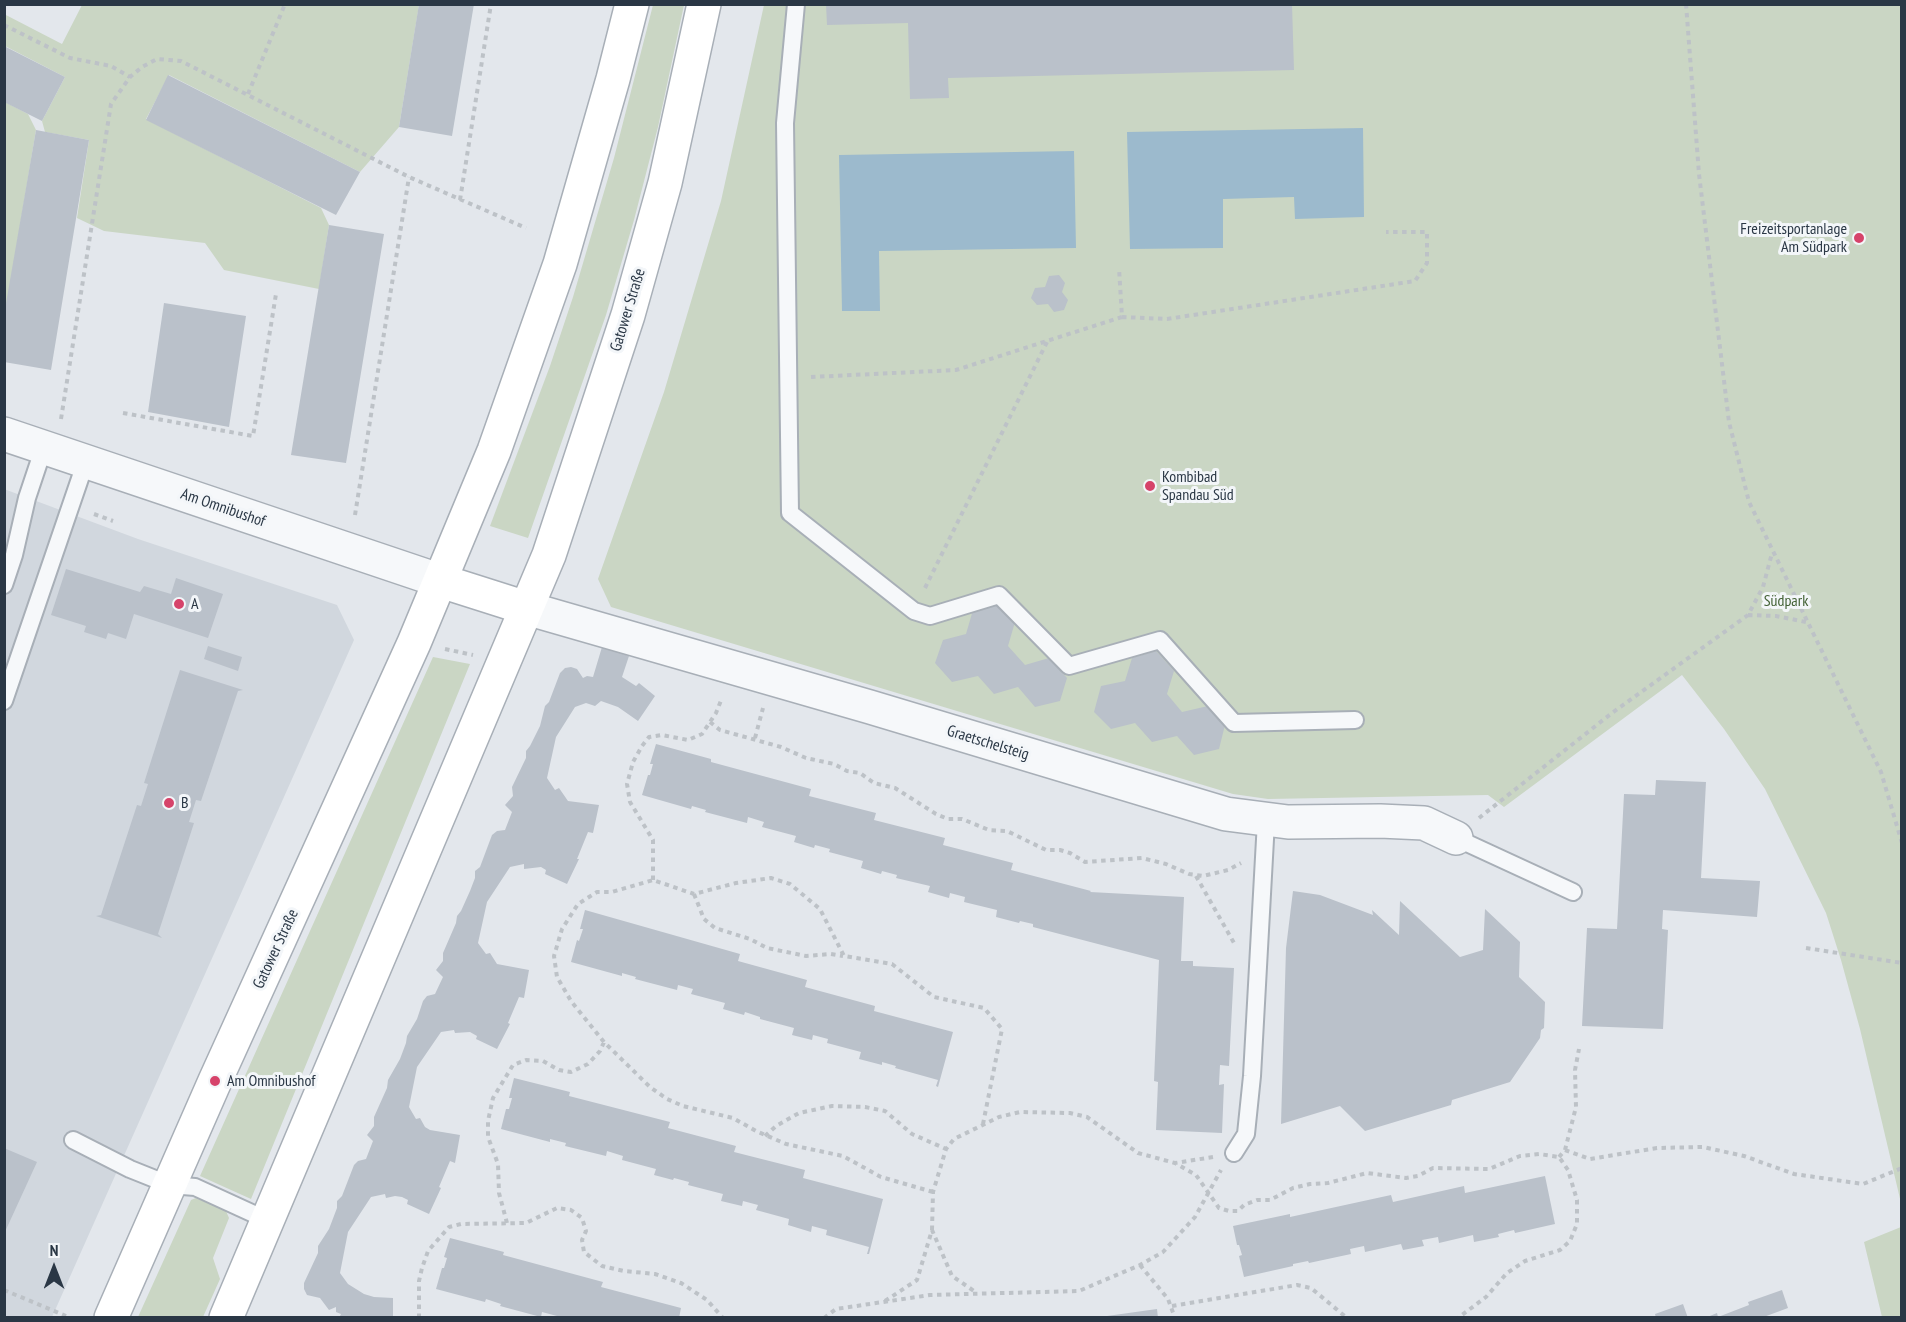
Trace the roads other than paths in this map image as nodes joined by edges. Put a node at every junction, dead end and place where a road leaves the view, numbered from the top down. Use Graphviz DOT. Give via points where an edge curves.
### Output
graph roads {
  1 [pos="632,4"];
  2 [pos="704,4"];
  3 [pos="796,4"];
  4 [pos="4,434"];
  5 [pos="44,447"];
  6 [pos="86,461"];
  7 [pos="441,581"];
  8 [pos="4,585"];
  9 [pos="526,608"];
  10 [pos="4,701"];
  11 [pos="1355,720"];
  12 [pos="1265,835"];
  13 [pos="1456,838"];
  14 [pos="1573,892"];
  15 [pos="73,1140"];
  16 [pos="1234,1153"];
  17 [pos="170,1185"];
  18 [pos="267,1220"];
  19 [pos="111,1317"];
  20 [pos="226,1317"];
  1 -- 7 [label="main road, Gatower Straße" via="560,264 494,451"];
  2 -- 9 [label="main road, Gatower Straße" via="665,183 628,315 549,555"];
  3 -- 11 [label="lane" via="785,123 790,513 914,611 930,616 999,595 1069,666 1160,640 1234,723"];
  4 -- 5 [label="street, Am Omnibushof"];
  5 -- 6 [label="street, Am Omnibushof"];
  5 -- 8 [label="lane"];
  6 -- 7 [label="street, Am Omnibushof"];
  6 -- 10 [label="lane"];
  7 -- 9 [label="main road"];
  7 -- 17 [label="main road, Gatower Straße"];
  9 -- 12 [label="street, Graetschelsteig" via="1226,814"];
  9 -- 18 [label="main road, Gatower Straße"];
  12 -- 13 [label="street, Graetschelsteig" via="1288,822 1380,821 1424,823"];
  12 -- 16 [label="lane" via="1252,1076 1246,1134"];
  13 -- 14 [label="lane"];
  15 -- 17 [label="lane"];
  17 -- 18 [label="lane" via="195,1187"];
  17 -- 19 [label="main road, Gatower Straße"];
  18 -- 20 [label="main road, Gatower Straße"];
}
